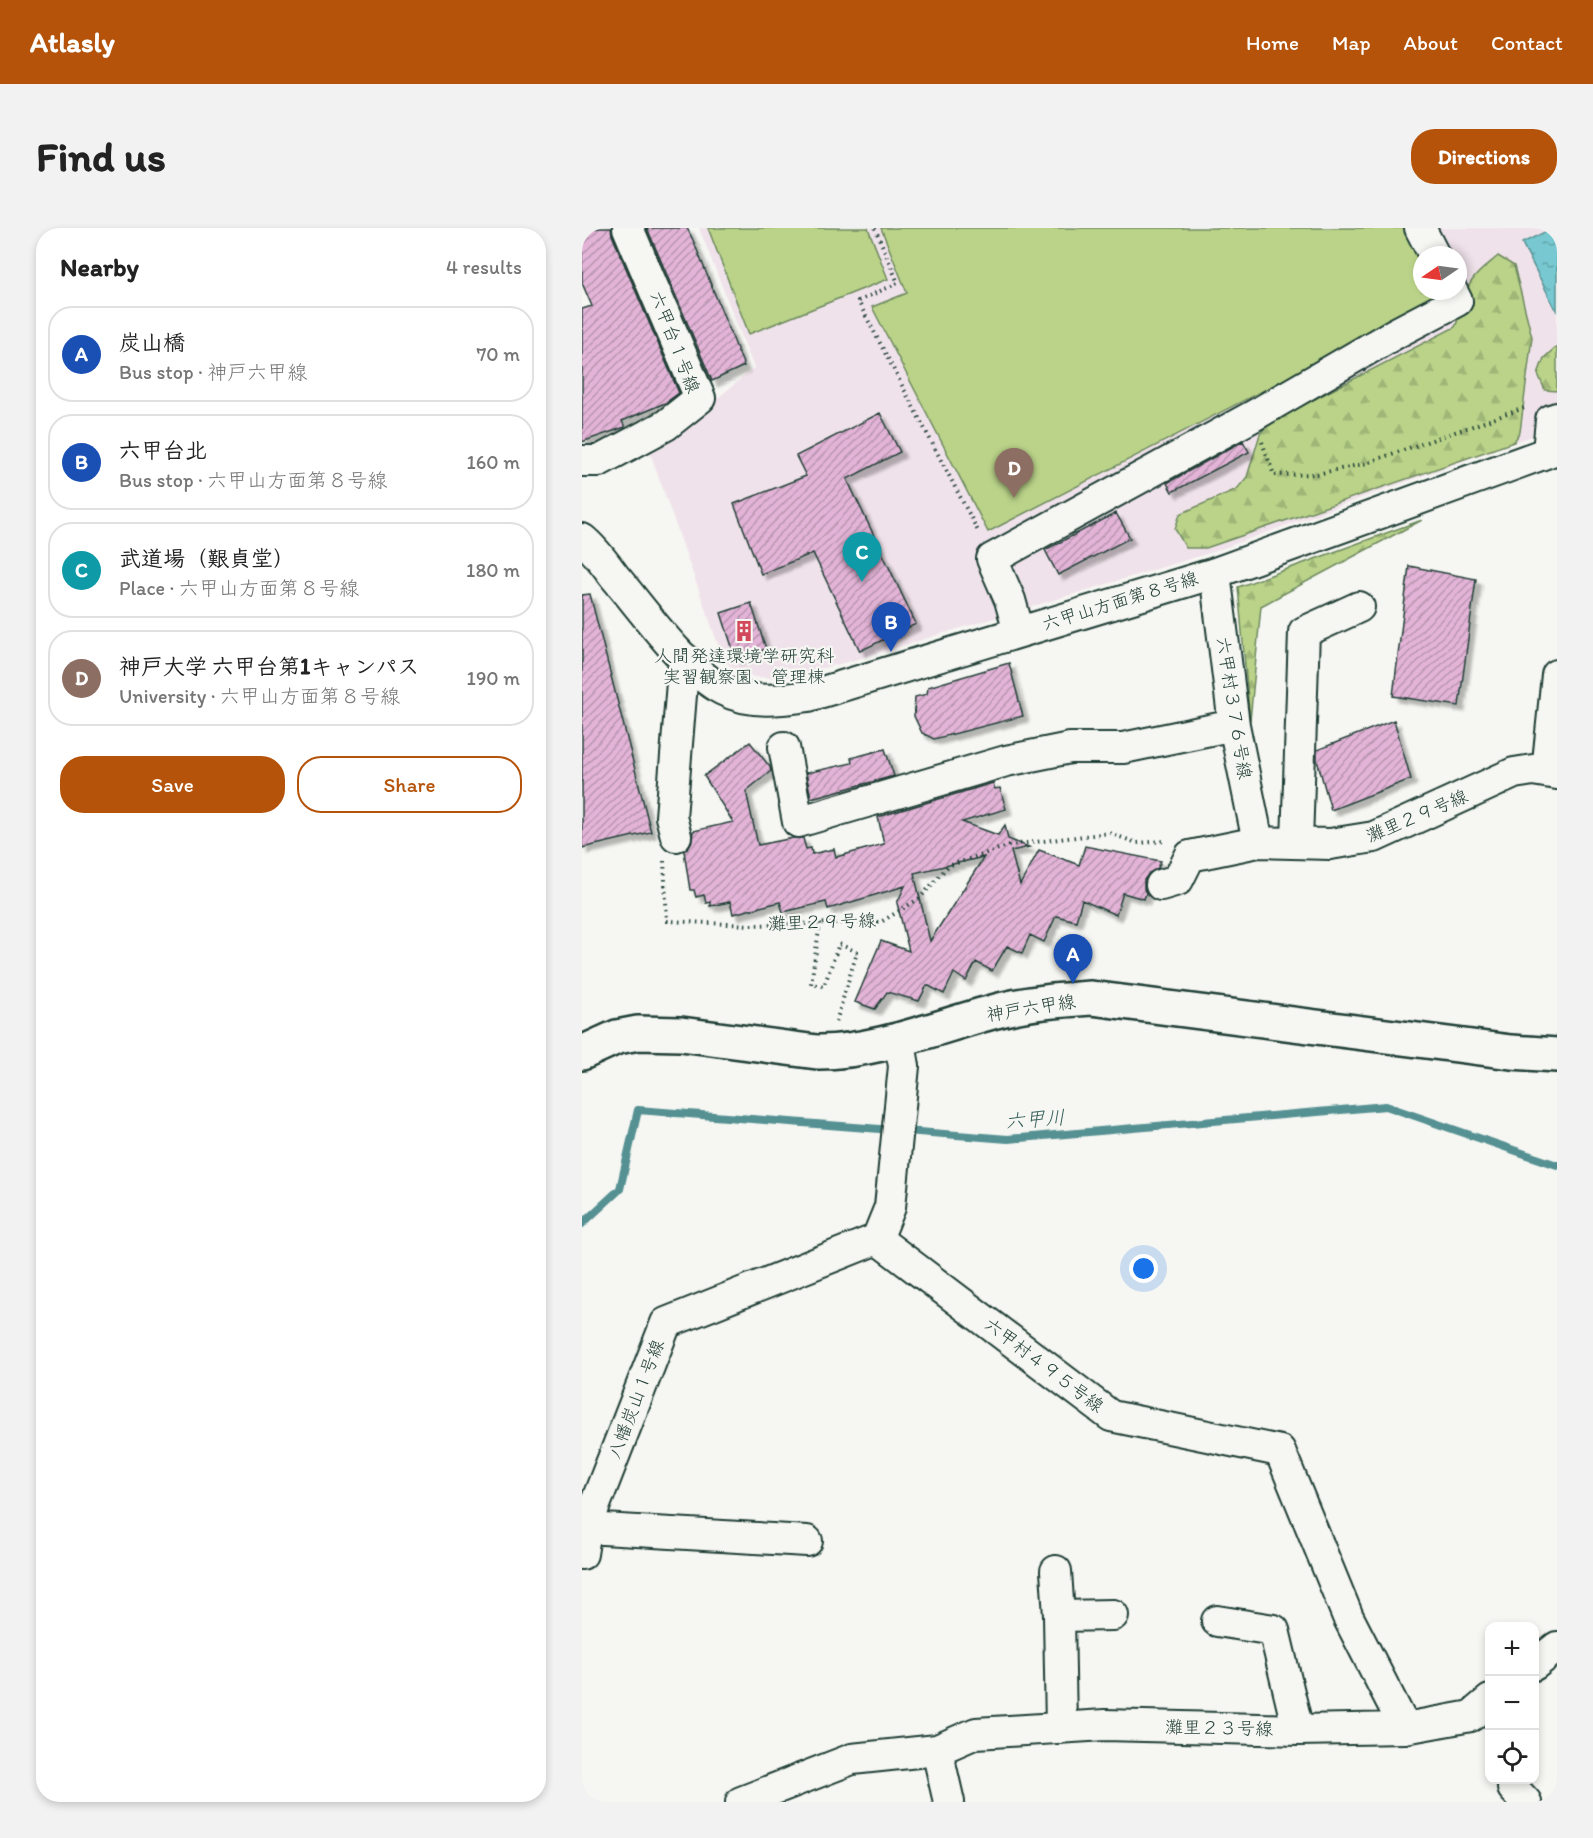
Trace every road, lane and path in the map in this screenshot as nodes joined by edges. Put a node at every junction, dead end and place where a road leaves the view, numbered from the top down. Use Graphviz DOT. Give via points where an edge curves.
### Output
graph roads {
  1 [pos="628,228"];
  2 [pos="875,228"];
  3 [pos="1420,228"];
  4 [pos="1429,246"];
  5 [pos="1456,300"];
  6 [pos="1546,411"];
  7 [pos="1252,416"];
  8 [pos="1553,451"];
  9 [pos="582,461"];
  10 [pos="582,538"];
  11 [pos="992,559"];
  12 [pos="1215,573"];
  13 [pos="1359,608"];
  14 [pos="1019,632"];
  15 [pos="684,658"];
  16 [pos="1557,675"];
  17 [pos="1234,725"];
  18 [pos="784,747"];
  19 [pos="1552,773"];
  20 [pos="1172,840"];
  21 [pos="1257,842"];
  22 [pos="1297,842"];
  23 [pos="670,845"];
  24 [pos="1161,885"];
  25 [pos="820,923"];
  26 [pos="833,1029"];
  27 [pos="899,1038"];
  28 [pos="582,1053"];
  29 [pos="1557,1054"];
  30 [pos="878,1239"];
  31 [pos="584,1541"];
  32 [pos="807,1541"];
  33 [pos="1056,1571"];
  34 [pos="1113,1615"];
  35 [pos="1059,1616"];
  36 [pos="1217,1621"];
  37 [pos="1557,1647"];
  38 [pos="1539,1661"];
  39 [pos="1485,1704"];
  40 [pos="1061,1728"];
  41 [pos="1405,1728"];
  42 [pos="1298,1730"];
  43 [pos="937,1750"];
  44 [pos="741,1802"];
  45 [pos="949,1802"];
  1 -- 9 [label="street, 六甲台１号線" via="700,398 666,424 599,461"];
  2 -- 11 [label="path" via="898,283 858,301"];
  3 -- 4 [label="street"];
  5 -- 7 [label="street"];
  6 -- 7 [label="path" via="1363,464 1317,474 1274,475"];
  6 -- 8 [label="street" via="1551,420"];
  7 -- 11 [label="street"];
  8 -- 12 [label="street, 六甲山方面第８号線"];
  10 -- 15 [label="street, 六甲山方面第８号線"];
  11 -- 14 [label="street"];
  12 -- 14 [label="street, 六甲山方面第８号線"];
  12 -- 17 [label="street, 六甲村３７６号線"];
  13 -- 22 [label="street" via="1304,633"];
  14 -- 15 [label="street, 六甲山方面第８号線" via="809,696 780,701 724,691"];
  15 -- 23 [label="street"];
  16 -- 19 [label="street"];
  17 -- 18 [label="street" via="1123,748 1070,748 1006,761 798,822"];
  17 -- 21 [label="street, 六甲村３７６号線"];
  19 -- 22 [label="street, 灘里２９号線" via="1514,773 1374,837 1330,844"];
  20 -- 25 [label="path, 灘里２９号線" via="1137,843 1109,833 1010,845 948,866 920,898 881,922"];
  21 -- 22 [label="street, 灘里２９号線"];
  21 -- 24 [label="street, 灘里２９号線" via="1190,856 1178,880"];
  23 -- 25 [label="path, 灘里２９号線" via="667,921"];
  25 -- 26 [label="path" via="811,984 824,986 839,944 857,952"];
  27 -- 28 [label="main road, 神戸六甲線" via="825,1052 681,1034 638,1033 617,1037"];
  27 -- 29 [label="main road, 神戸六甲線" via="1006,1008 1091,998 1511,1052"];
  27 -- 30 [label="street" via="904,1066 902,1094 890,1207"];
  30 -- 31 [label="street, 八幡炭山１号線" via="666,1323"];
  30 -- 41 [label="street, 六甲村４９５号線" via="1111,1416 1280,1452 1348,1617"];
  31 -- 32 [label="street"];
  33 -- 35 [label="street"];
  34 -- 35 [label="street"];
  35 -- 40 [label="street"];
  36 -- 42 [label="street" via="1274,1630"];
  37 -- 38 [label="street"];
  39 -- 41 [label="street, 灘里２３号線" via="1471,1716"];
  40 -- 42 [label="street, 灘里２３号線" via="1105,1725"];
  40 -- 43 [label="street, 灘里２３号線" via="976,1733"];
  41 -- 42 [label="street, 灘里２３号線"];
  43 -- 44 [label="street, 灘里２３号線" via="852,1759"];
  43 -- 45 [label="street"];
}
